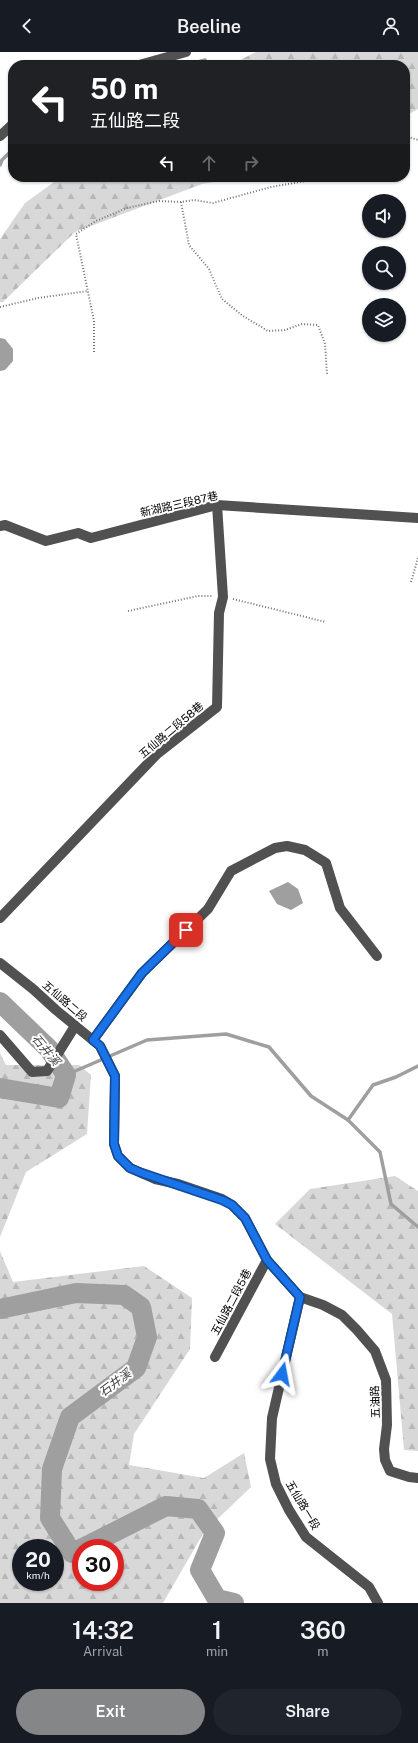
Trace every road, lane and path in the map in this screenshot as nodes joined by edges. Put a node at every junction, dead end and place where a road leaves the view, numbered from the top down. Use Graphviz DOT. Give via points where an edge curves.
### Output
graph roads {
  1 [pos="186,52"];
  2 [pos="157,60"];
  3 [pos="8,129"];
  4 [pos="0,136"];
  5 [pos="300,182"];
  6 [pos="181,202"];
  7 [pos="88,292"];
  8 [pos="0,307"];
  9 [pos="94,352"];
  10 [pos="327,374"];
  11 [pos="218,505"];
  12 [pos="418,518"];
  13 [pos="0,526"];
  14 [pos="418,558"];
  15 [pos="411,582"];
  16 [pos="223,597"];
  17 [pos="128,611"];
  18 [pos="326,622"];
  19 [pos="0,918"];
  20 [pos="377,956"];
  21 [pos="0,963"];
  22 [pos="75,1026"];
  23 [pos="0,1035"];
  24 [pos="96,1043"];
  25 [pos="267,1260"];
  26 [pos="300,1297"];
  27 [pos="215,1357"];
  28 [pos="418,1478"];
  29 [pos="378,1603"];
  1 -- 2 [label="street"];
  3 -- 4 [label="street"];
  5 -- 6 [label="path" via="213,203 194,200"];
  6 -- 7 [label="path" via="159,201 127,208 96,221 76,234"];
  6 -- 10 [label="path" via="189,245 209,269 222,299 268,331 285,330 302,324 318,325 325,344"];
  7 -- 8 [label="path" via="38,298"];
  7 -- 9 [label="path" via="94,321"];
  11 -- 12 [label="street, 新湖路三段87巷"];
  11 -- 13 [label="street, 新湖路三段87巷" via="91,538 78,533 46,541 5,525"];
  11 -- 16 [label="street, 五仙路二段58巷"];
  14 -- 15 [label="path"];
  16 -- 17 [label="path" via="198,596"];
  16 -- 18 [label="path"];
  16 -- 19 [label="street, 五仙路二段58巷" via="220,613 217,707 157,754"];
  20 -- 24 [label="street" via="340,908 326,863 305,850 287,846 275,848 231,871 208,909 142,973"];
  21 -- 22 [label="street, 五仙路二段"];
  22 -- 23 [label="street" via="46,1071 32,1072"];
  22 -- 24 [label="street, 五仙路二段"];
  24 -- 25 [label="street, 五仙路二段" via="115,1076 114,1144 118,1156 130,1168 232,1205 245,1218"];
  25 -- 26 [label="street, 五仙路二段"];
  25 -- 27 [label="street, 五仙路二段5巷"];
  26 -- 28 [label="street, 五油路" via="342,1315 375,1351 386,1380 385,1460 390,1471"];
  26 -- 29 [label="street, 五仙路一段" via="272,1418 270,1459 276,1484 306,1537 369,1587"];
}
